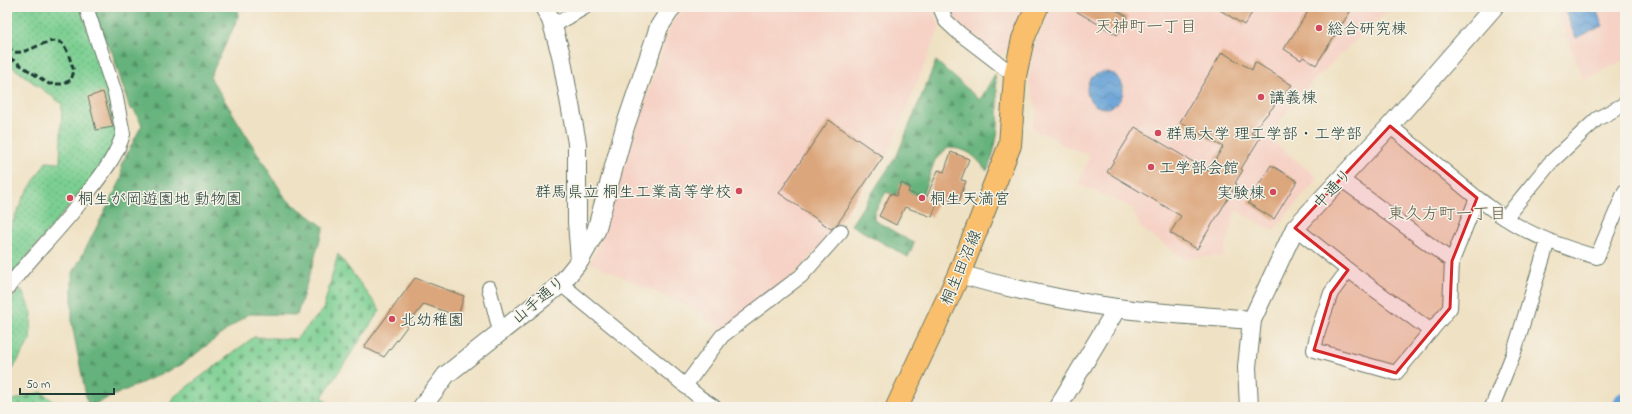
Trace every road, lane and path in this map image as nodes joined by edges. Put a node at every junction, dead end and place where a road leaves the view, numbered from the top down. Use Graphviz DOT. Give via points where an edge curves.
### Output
graph roads {
  1 [pos="86,7"];
  2 [pos="544,7"];
  3 [pos="585,7"];
  4 [pos="672,7"];
  5 [pos="940,7"];
  6 [pos="1037,7"];
  7 [pos="1494,7"];
  8 [pos="553,26"];
  9 [pos="1015,76"];
  10 [pos="1625,104"];
  11 [pos="1390,126"];
  12 [pos="1341,179"];
  13 [pos="1625,191"];
  14 [pos="1477,198"];
  15 [pos="1505,218"];
  16 [pos="1295,228"];
  17 [pos="841,231"];
  18 [pos="1548,242"];
  19 [pos="580,260"];
  20 [pos="1452,261"];
  21 [pos="1348,270"];
  22 [pos="959,274"];
  23 [pos="560,284"];
  24 [pos="489,288"];
  25 [pos="7,289"];
  26 [pos="1117,308"];
  27 [pos="1252,320"];
  28 [pos="500,331"];
  29 [pos="1431,331"];
  30 [pos="685,386"];
  31 [pos="695,402"];
  32 [pos="422,407"];
  33 [pos="714,407"];
  34 [pos="897,407"];
  35 [pos="1058,407"];
  36 [pos="1249,407"];
  37 [pos="1492,407"];
  1 -- 25 [label="street" via="115,93 122,129 121,140 113,158 96,182"];
  2 -- 8 [label="street"];
  3 -- 8 [label="street"];
  4 -- 19 [label="street, 山手通り" via="659,27 625,127 596,231"];
  5 -- 9 [label="street" via="946,21 959,33"];
  6 -- 9 [label="main road, 桐生田沼線" via="1023,39"];
  7 -- 11 [label="street, 中通り"];
  8 -- 19 [label="street" via="568,88 577,143 577,222"];
  9 -- 22 [label="main road, 桐生田沼線" via="1010,145"];
  10 -- 15 [label="street" via="1597,119 1550,163"];
  11 -- 12 [label="street, 中通り"];
  11 -- 14 [label="street"];
  12 -- 16 [label="street, 中通り"];
  12 -- 20 [label="street"];
  13 -- 18 [label="street" via="1597,257"];
  14 -- 15 [label="street"];
  14 -- 20 [label="street"];
  15 -- 18 [label="street"];
  16 -- 21 [label="street"];
  16 -- 27 [label="street, 中通り"];
  17 -- 30 [label="street" via="801,276 722,336"];
  18 -- 37 [label="street" via="1514,352"];
  19 -- 23 [label="street, 山手通り"];
  20 -- 29 [label="street" via="1450,308"];
  21 -- 29 [label="street"];
  21 -- 29 [label="street" via="1332,293 1314,350 1396,373"];
  22 -- 26 [label="street" via="1044,296"];
  22 -- 34 [label="main road, 桐生田沼線"];
  23 -- 28 [label="street, 山手通り"];
  23 -- 30 [label="street"];
  24 -- 28 [label="street"];
  26 -- 27 [label="street"];
  26 -- 35 [label="street"];
  27 -- 36 [label="street, 中通り" via="1247,366"];
  28 -- 32 [label="street, 山手通り" via="446,375"];
  30 -- 31 [label="street"];
  31 -- 33 [label="street"];
}
